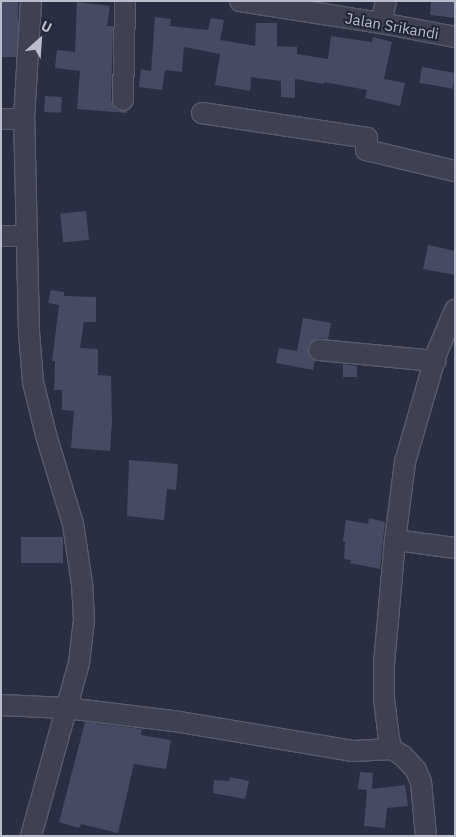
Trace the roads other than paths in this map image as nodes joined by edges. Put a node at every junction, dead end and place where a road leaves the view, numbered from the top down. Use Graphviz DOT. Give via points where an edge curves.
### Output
graph roads {
  1 [pos="31,1"];
  2 [pos="126,1"];
  3 [pos="240,1"];
  4 [pos="386,1"];
  5 [pos="381,23"];
  6 [pos="455,37"];
  7 [pos="123,100"];
  8 [pos="202,113"];
  9 [pos="1,118"];
  10 [pos="24,119"];
  11 [pos="455,171"];
  12 [pos="1,236"];
  13 [pos="26,236"];
  14 [pos="455,310"];
  15 [pos="319,350"];
  16 [pos="435,361"];
  17 [pos="395,540"];
  18 [pos="455,548"];
  19 [pos="1,705"];
  20 [pos="66,708"];
  21 [pos="392,749"];
  22 [pos="31,836"];
  23 [pos="426,836"];
  1 -- 10 [label="street"];
  2 -- 7 [label="street"];
  3 -- 5 [label="street, Jalan Srikandi"];
  4 -- 5 [label="street"];
  5 -- 6 [label="street, Jalan Srikandi"];
  8 -- 11 [label="street" via="367,138 366,150"];
  9 -- 10 [label="street"];
  10 -- 13 [label="street"];
  12 -- 13 [label="street"];
  13 -- 20 [label="street" via="33,382 73,524 82,584 84,620 79,663"];
  14 -- 16 [label="street"];
  15 -- 16 [label="street"];
  16 -- 17 [label="street" via="405,462"];
  17 -- 18 [label="street"];
  17 -- 21 [label="street" via="384,664 386,721"];
  19 -- 20 [label="street"];
  20 -- 21 [label="street" via="174,721 354,751"];
  20 -- 22 [label="street"];
  21 -- 23 [label="street" via="416,770 421,782"];
}
